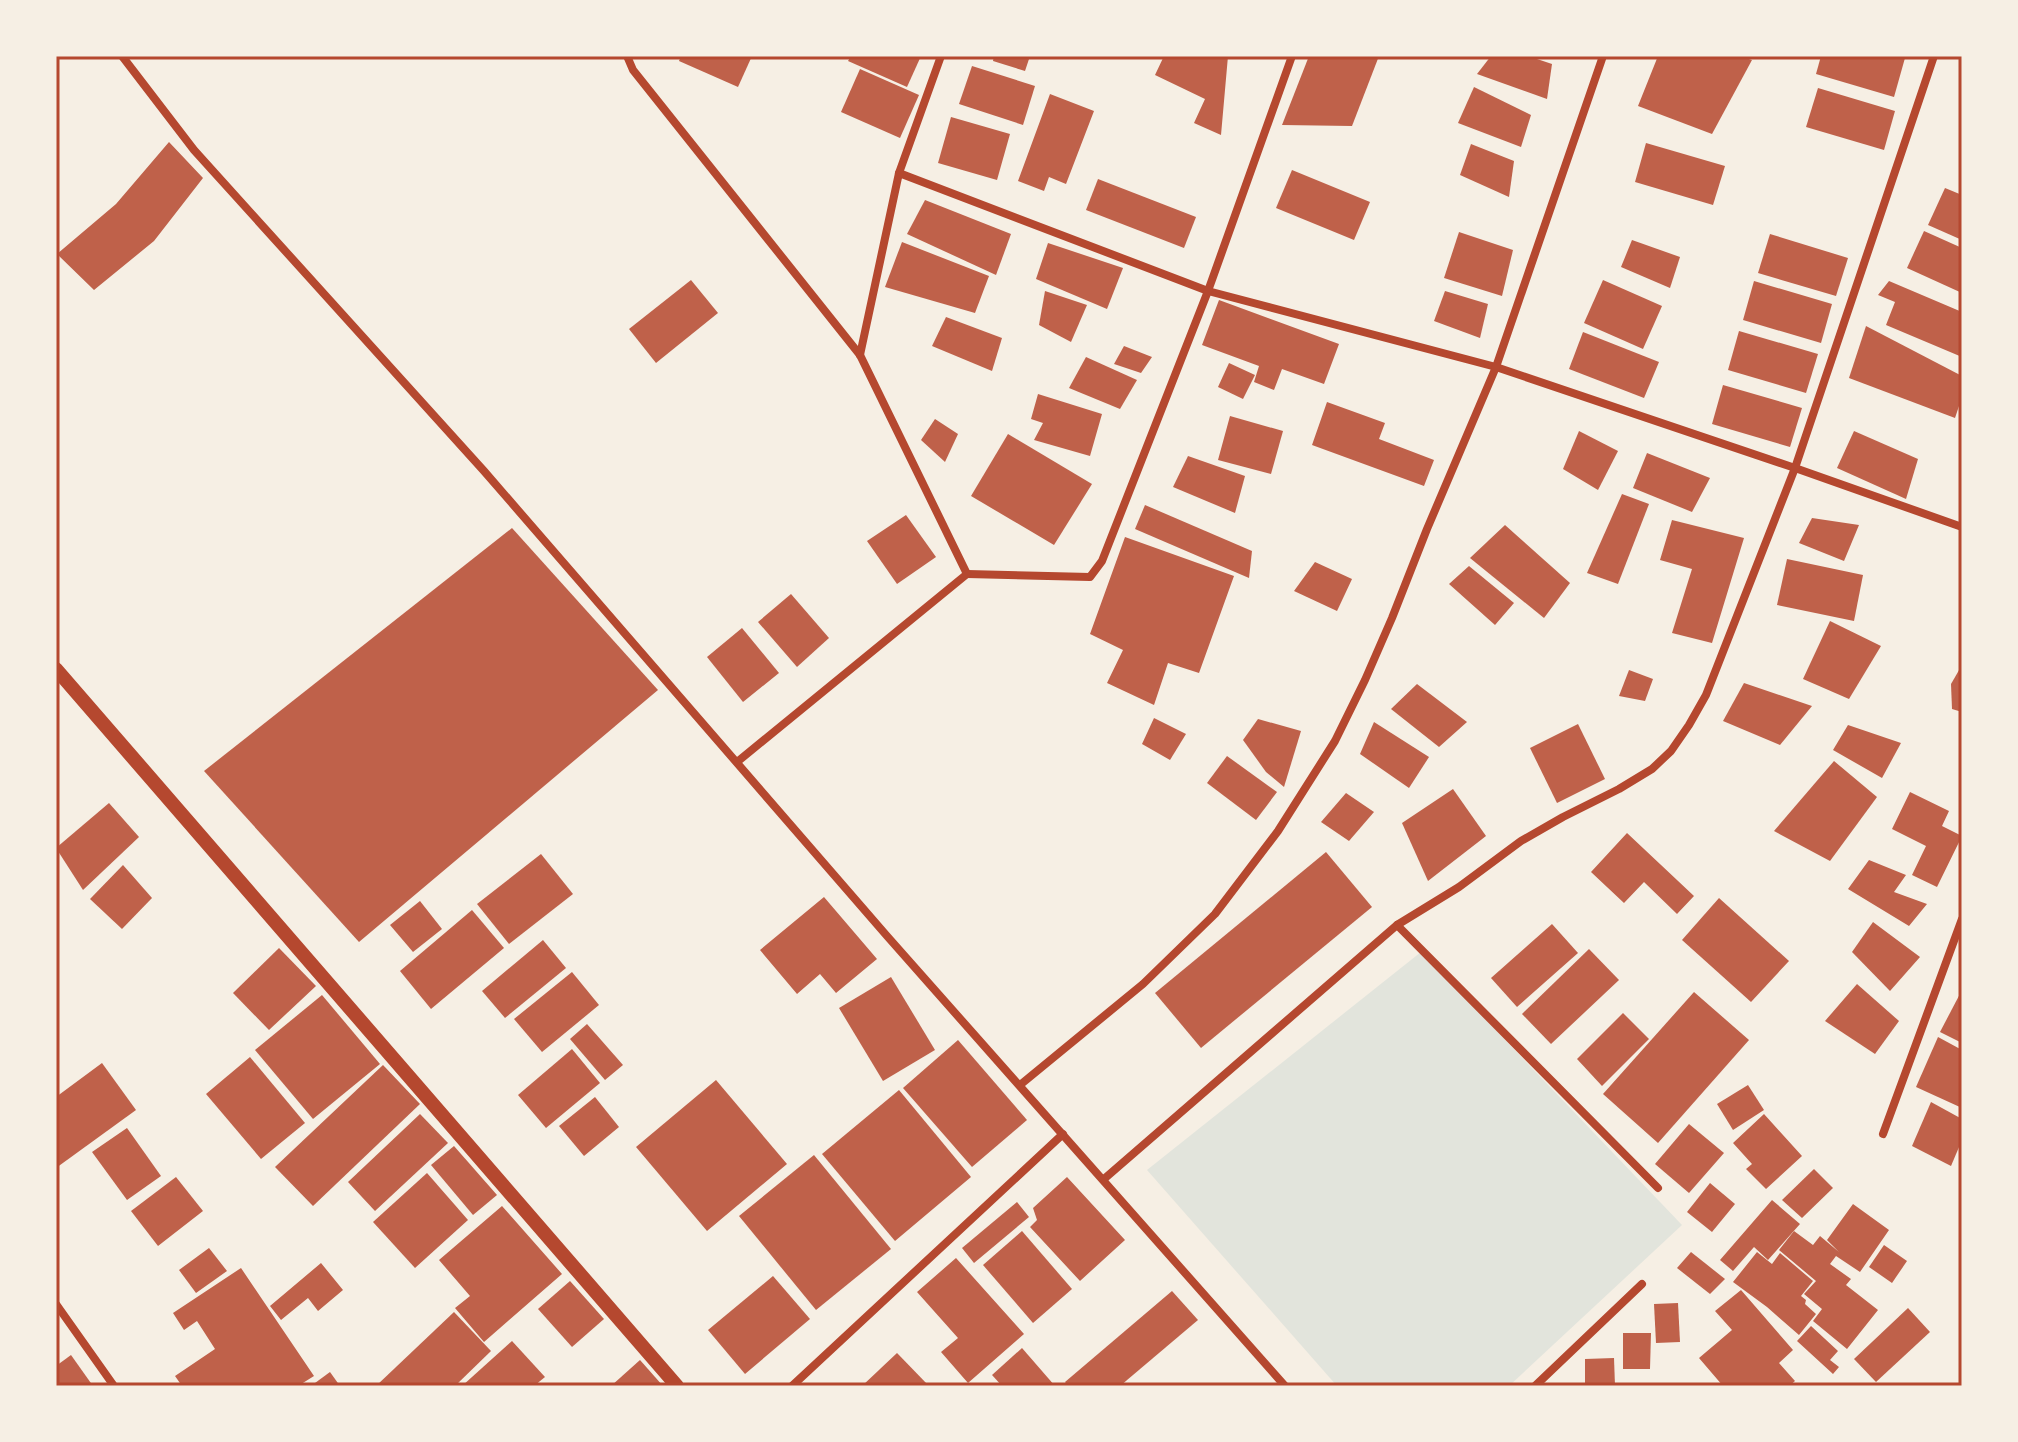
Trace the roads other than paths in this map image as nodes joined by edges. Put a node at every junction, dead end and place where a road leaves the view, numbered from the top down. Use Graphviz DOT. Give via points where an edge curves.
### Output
graph roads {
  1 [pos="122,56"];
  2 [pos="627,56"];
  3 [pos="941,56"];
  4 [pos="1292,56"];
  5 [pos="1603,56"];
  6 [pos="1934,56"];
  7 [pos="899,173"];
  8 [pos="1208,291"];
  9 [pos="860,355"];
  10 [pos="1496,367"];
  11 [pos="1795,468"];
  12 [pos="1962,527"];
  13 [pos="967,574"];
  14 [pos="56,669"];
  15 [pos="737,762"];
  16 [pos="1962,919"];
  17 [pos="1397,925"];
  18 [pos="1020,1085"];
  19 [pos="1063,1134"];
  20 [pos="1883,1134"];
  21 [pos="1104,1179"];
  22 [pos="1658,1188"];
  23 [pos="1642,1284"];
  24 [pos="56,1304"];
  25 [pos="114,1386"];
  26 [pos="677,1386"];
  27 [pos="792,1386"];
  28 [pos="1285,1386"];
  29 [pos="1535,1386"];
  1 -- 15 [label="street" via="194,150"];
  2 -- 9 [label="street"];
  3 -- 7 [label="street"];
  4 -- 8 [label="street"];
  5 -- 10 [label="street"];
  6 -- 11 [label="street"];
  7 -- 8 [label="street"];
  7 -- 9 [label="street"];
  8 -- 10 [label="street"];
  8 -- 13 [label="street" via="1102,561 1090,577"];
  9 -- 13 [label="street"];
  10 -- 11 [label="street"];
  10 -- 18 [label="street" via="1365,680 1335,741 1278,831 1215,914 1143,984"];
  11 -- 12 [label="street"];
  11 -- 17 [label="street" via="1706,695 1671,751 1652,769 1521,841"];
  13 -- 15 [label="street"];
  14 -- 26 [label="street"];
  15 -- 18 [label="street"];
  16 -- 20 [label="street"];
  17 -- 21 [label="street"];
  17 -- 22 [label="street"];
  18 -- 19 [label="street"];
  19 -- 21 [label="street"];
  19 -- 27 [label="street"];
  21 -- 28 [label="street"];
  23 -- 29 [label="street"];
  24 -- 25 [label="street"];
}
